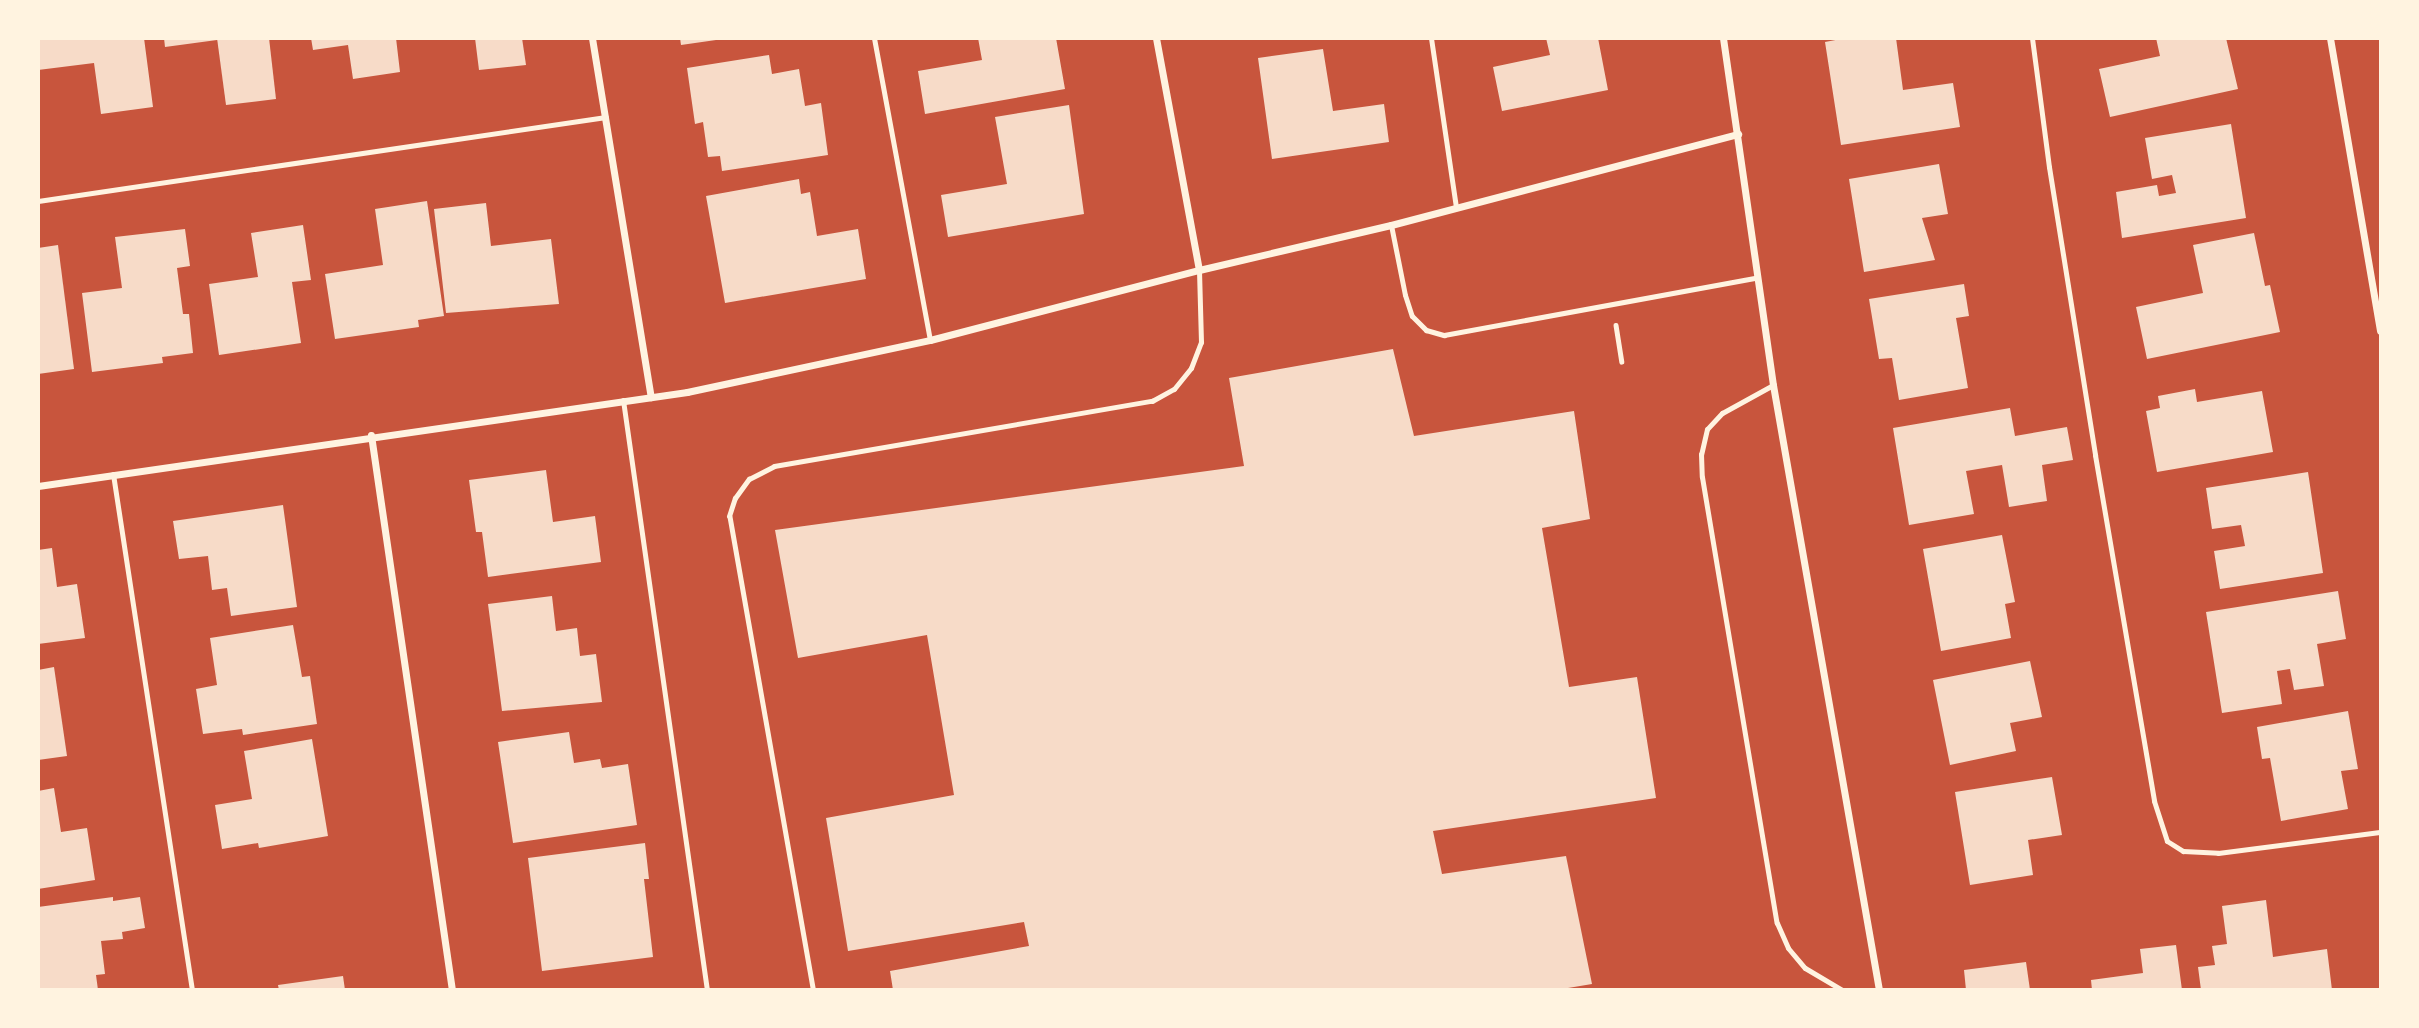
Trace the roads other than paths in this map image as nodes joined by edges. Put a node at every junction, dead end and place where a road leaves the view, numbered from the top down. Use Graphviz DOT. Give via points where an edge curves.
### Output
graph roads {
  1 [pos="592,38"];
  2 [pos="874,38"];
  3 [pos="1156,38"];
  4 [pos="1431,38"];
  5 [pos="1723,38"];
  6 [pos="2032,38"];
  7 [pos="2330,38"];
  8 [pos="606,117"];
  9 [pos="1738,134"];
  10 [pos="38,201"];
  11 [pos="1456,208"];
  12 [pos="1391,225"];
  13 [pos="1199,270"];
  14 [pos="1756,278"];
  15 [pos="2381,331"];
  16 [pos="930,340"];
  17 [pos="1773,385"];
  18 [pos="651,397"];
  19 [pos="623,400"];
  20 [pos="371,435"];
  21 [pos="113,473"];
  22 [pos="38,486"];
  23 [pos="2381,832"];
  24 [pos="192,989"];
  25 [pos="452,989"];
  26 [pos="707,989"];
  27 [pos="813,989"];
  28 [pos="1842,989"];
  29 [pos="1879,989"];
  1 -- 8 [label="street"];
  2 -- 16 [label="lane"];
  3 -- 13 [label="street"];
  4 -- 11 [label="lane"];
  5 -- 9 [label="street"];
  6 -- 23 [label="lane" via="2095,455 2154,801 2167,841 2183,851 2218,853"];
  7 -- 15 [label="street"];
  8 -- 10 [label="lane"];
  8 -- 18 [label="street"];
  9 -- 11 [label="street"];
  9 -- 14 [label="street"];
  11 -- 12 [label="street"];
  12 -- 13 [label="street"];
  12 -- 14 [label="lane" via="1412,316 1426,330 1444,335"];
  13 -- 16 [label="street"];
  13 -- 27 [label="lane" via="1201,342 1191,368 1174,389 1152,401 774,466 749,480 735,498 729,516"];
  14 -- 17 [label="street"];
  16 -- 18 [label="street"];
  17 -- 28 [label="lane" via="1722,413 1707,429 1702,477 1777,923 1788,948 1805,968"];
  17 -- 29 [label="street"];
  18 -- 19 [label="street"];
  19 -- 20 [label="street"];
  19 -- 26 [label="lane"];
  20 -- 21 [label="street"];
  20 -- 25 [label="street"];
  21 -- 22 [label="street"];
  21 -- 24 [label="lane"];
}
